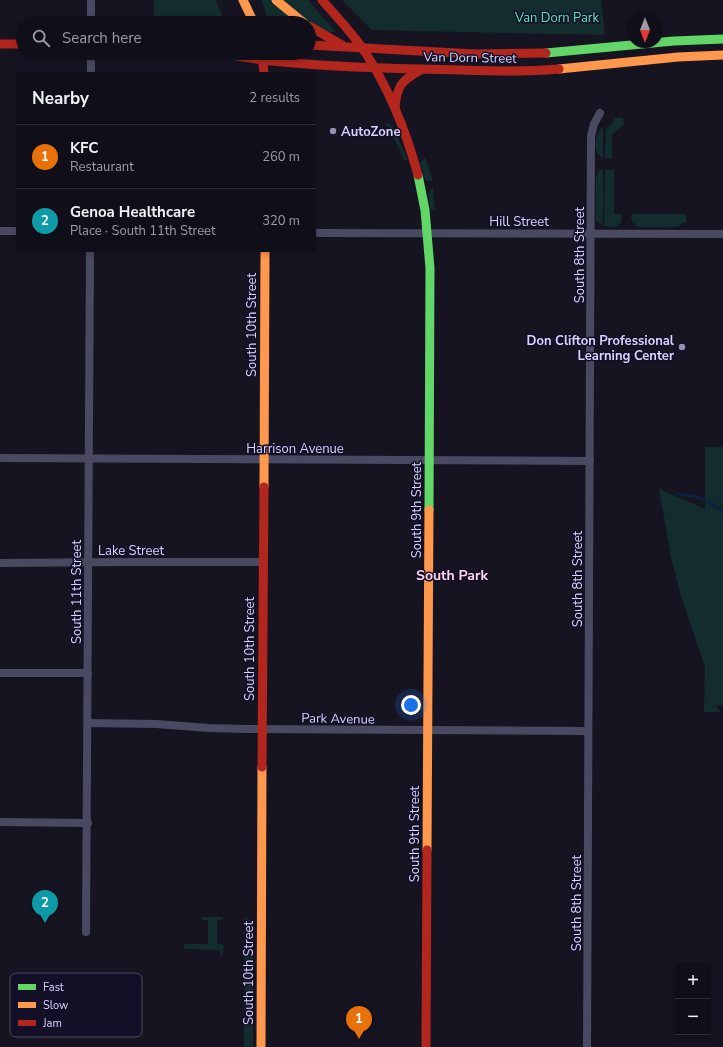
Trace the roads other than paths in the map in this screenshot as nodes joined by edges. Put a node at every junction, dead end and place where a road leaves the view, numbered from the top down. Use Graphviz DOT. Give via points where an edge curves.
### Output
graph roads {
  1 [pos="91,0"];
  2 [pos="243,0"];
  3 [pos="276,0"];
  4 [pos="322,0"];
  5 [pos="91,16"];
  6 [pos="251,16"];
  7 [pos="295,16"];
  8 [pos="316,30"];
  9 [pos="723,39"];
  10 [pos="0,44"];
  11 [pos="16,44"];
  12 [pos="316,45"];
  13 [pos="346,47"];
  14 [pos="362,48"];
  15 [pos="723,55"];
  16 [pos="368,56"];
  17 [pos="91,60"];
  18 [pos="263,60"];
  19 [pos="274,60"];
  20 [pos="374,68"];
  21 [pos="422,69"];
  22 [pos="434,70"];
  23 [pos="91,72"];
  24 [pos="264,72"];
  25 [pos="395,108"];
  26 [pos="600,113"];
  27 [pos="0,231"];
  28 [pos="16,231"];
  29 [pos="316,233"];
  30 [pos="428,233"];
  31 [pos="591,234"];
  32 [pos="723,234"];
  33 [pos="90,252"];
  34 [pos="265,252"];
  35 [pos="0,458"];
  36 [pos="89,459"];
  37 [pos="263,460"];
  38 [pos="429,460"];
  39 [pos="590,461"];
  40 [pos="88,562"];
  41 [pos="263,562"];
  42 [pos="0,563"];
  43 [pos="0,673"];
  44 [pos="88,673"];
  45 [pos="88,723"];
  46 [pos="262,728"];
  47 [pos="428,730"];
  48 [pos="588,731"];
  49 [pos="0,822"];
  50 [pos="88,823"];
  51 [pos="86,932"];
  52 [pos="261,1047"];
  53 [pos="426,1047"];
  54 [pos="587,1047"];
  1 -- 5 [label="street"];
  2 -- 6 [label="main road"];
  3 -- 7 [label="main road"];
  4 -- 14 [label="main road, South 9th Street"];
  8 -- 13 [label="main road"];
  9 -- 14 [label="main road, Van Dorn Street" via="513,55"];
  10 -- 11 [label="main road"];
  12 -- 13 [label="main road, Van Dorn Street"];
  13 -- 14 [label="main road, Van Dorn Street"];
  13 -- 16 [label="main road"];
  14 -- 16 [label="main road, South 9th Street"];
  15 -- 22 [label="main road, Van Dorn Street" via="534,70"];
  16 -- 20 [label="main road, South 9th Street"];
  16 -- 22 [label="main road" via="403,66"];
  17 -- 23 [label="street"];
  18 -- 24 [label="main road"];
  19 -- 20 [label="main road, Van Dorn Street"];
  20 -- 21 [label="main road, Van Dorn Street"];
  20 -- 25 [label="main road, South 9th Street"];
  21 -- 22 [label="main road, Van Dorn Street"];
  21 -- 25 [label="main road" via="398,86"];
  25 -- 30 [label="main road, South 9th Street" via="418,177"];
  26 -- 31 [label="street, South 8th Street" via="591,136"];
  27 -- 28 [label="street"];
  29 -- 30 [label="street, Hill Street"];
  30 -- 31 [label="street, Hill Street"];
  30 -- 38 [label="main road, South 9th Street"];
  31 -- 32 [label="street, Hill Street"];
  31 -- 39 [label="street, South 8th Street"];
  33 -- 36 [label="street, South 11th Street"];
  34 -- 37 [label="main road, South 10th Street"];
  35 -- 36 [label="street, Harrison Avenue"];
  36 -- 37 [label="street, Harrison Avenue"];
  36 -- 40 [label="street, South 11th Street"];
  37 -- 38 [label="street, Harrison Avenue"];
  37 -- 41 [label="main road, South 10th Street"];
  38 -- 39 [label="street, Harrison Avenue"];
  38 -- 47 [label="main road, South 9th Street"];
  39 -- 48 [label="street, South 8th Street"];
  40 -- 41 [label="street, Lake Street"];
  40 -- 42 [label="street, Lake Street"];
  40 -- 44 [label="street, South 11th Street"];
  41 -- 46 [label="main road, South 10th Street"];
  43 -- 44 [label="street"];
  44 -- 45 [label="street, South 11th Street"];
  45 -- 46 [label="street, Park Avenue"];
  45 -- 50 [label="street, South 11th Street"];
  46 -- 47 [label="street, Park Avenue"];
  46 -- 52 [label="main road, South 10th Street"];
  47 -- 48 [label="street, Park Avenue"];
  47 -- 53 [label="main road, South 9th Street"];
  48 -- 54 [label="street, South 8th Street"];
  49 -- 50 [label="street"];
  50 -- 51 [label="street, South 11th Street"];
}
